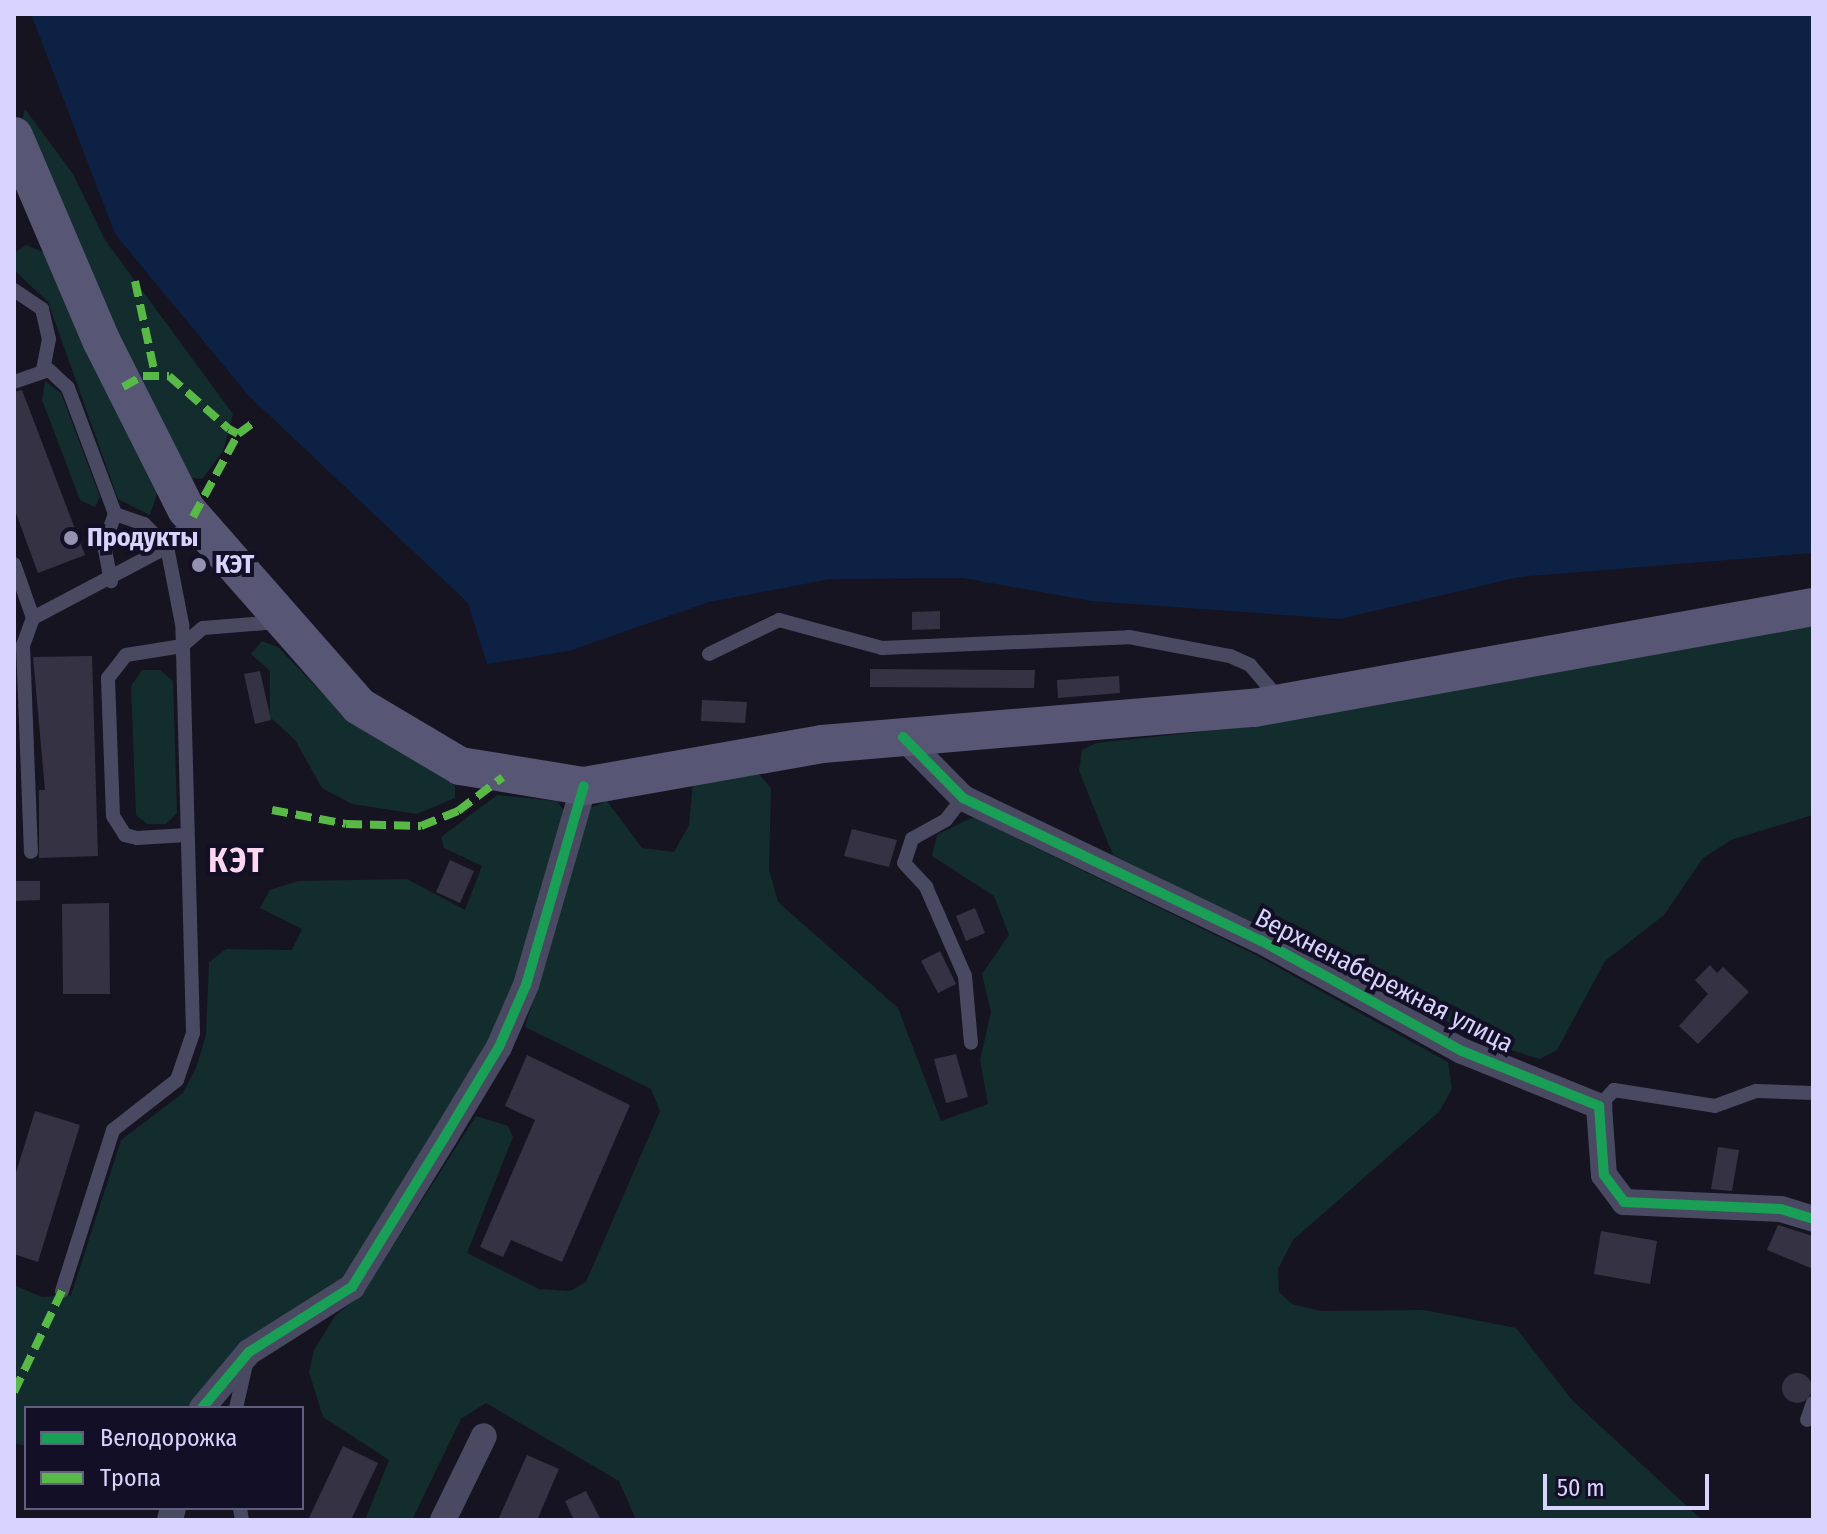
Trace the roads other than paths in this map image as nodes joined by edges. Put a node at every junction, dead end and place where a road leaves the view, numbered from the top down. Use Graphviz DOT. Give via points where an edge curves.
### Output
graph roads {
  1 [pos="14,136"];
  2 [pos="14,290"];
  3 [pos="43,371"];
  4 [pos="14,382"];
  5 [pos="115,514"];
  6 [pos="193,517"];
  7 [pos="167,547"];
  8 [pos="14,564"];
  9 [pos="111,581"];
  10 [pos="1813,607"];
  11 [pos="33,618"];
  12 [pos="279,622"];
  13 [pos="182,646"];
  14 [pos="709,654"];
  15 [pos="1283,704"];
  16 [pos="903,737"];
  17 [pos="584,786"];
  18 [pos="963,798"];
  19 [pos="187,835"];
  20 [pos="31,852"];
  21 [pos="971,1043"];
  22 [pos="1813,1093"];
  23 [pos="1599,1106"];
  24 [pos="1813,1219"];
  25 [pos="62,1291"];
  26 [pos="249,1352"];
  27 [pos="1813,1403"];
  28 [pos="204,1406"];
  29 [pos="236,1406"];
  30 [pos="1807,1420"];
  31 [pos="484,1436"];
  32 [pos="443,1520"];
  1 -- 6 [label="main road" via="102,342"];
  2 -- 3 [label="lane" via="42,309 49,339"];
  3 -- 4 [label="lane"];
  3 -- 5 [label="lane" via="63,377"];
  5 -- 7 [label="lane" via="144,524"];
  5 -- 9 [label="lane" via="104,545"];
  6 -- 7 [label="lane"];
  6 -- 12 [label="main road"];
  7 -- 9 [label="lane"];
  7 -- 13 [label="lane"];
  8 -- 11 [label="lane"];
  9 -- 11 [label="lane"];
  10 -- 15 [label="main road"];
  11 -- 20 [label="lane" via="23,645"];
  12 -- 13 [label="lane" via="203,628"];
  12 -- 17 [label="main road" via="359,706 421,749 503,777"];
  13 -- 19 [label="lane"];
  13 -- 19 [label="lane" via="126,655 108,678 113,816 125,835"];
  14 -- 15 [label="lane" via="779,620 882,648 1129,637 1230,656 1267,681"];
  15 -- 16 [label="main road"];
  16 -- 17 [label="main road" via="747,755"];
  16 -- 18 [label="street, Верхненабережная улица"];
  17 -- 26 [label="street" via="543,935 492,1060 352,1287"];
  18 -- 21 [label="lane" via="946,820 912,839 904,863 926,887 965,976"];
  18 -- 23 [label="street, Верхненабережная улица" via="1260,940 1462,1051"];
  19 -- 25 [label="lane" via="193,1033 188,1056 177,1080 113,1130"];
  22 -- 23 [label="lane" via="1756,1091 1715,1106 1623,1089"];
  23 -- 24 [label="street" via="1601,1165 1624,1202 1781,1209"];
  26 -- 28 [label="street"];
  26 -- 29 [label="lane"];
  27 -- 30 [label="lane"];
  31 -- 32 [label="street"];
}
